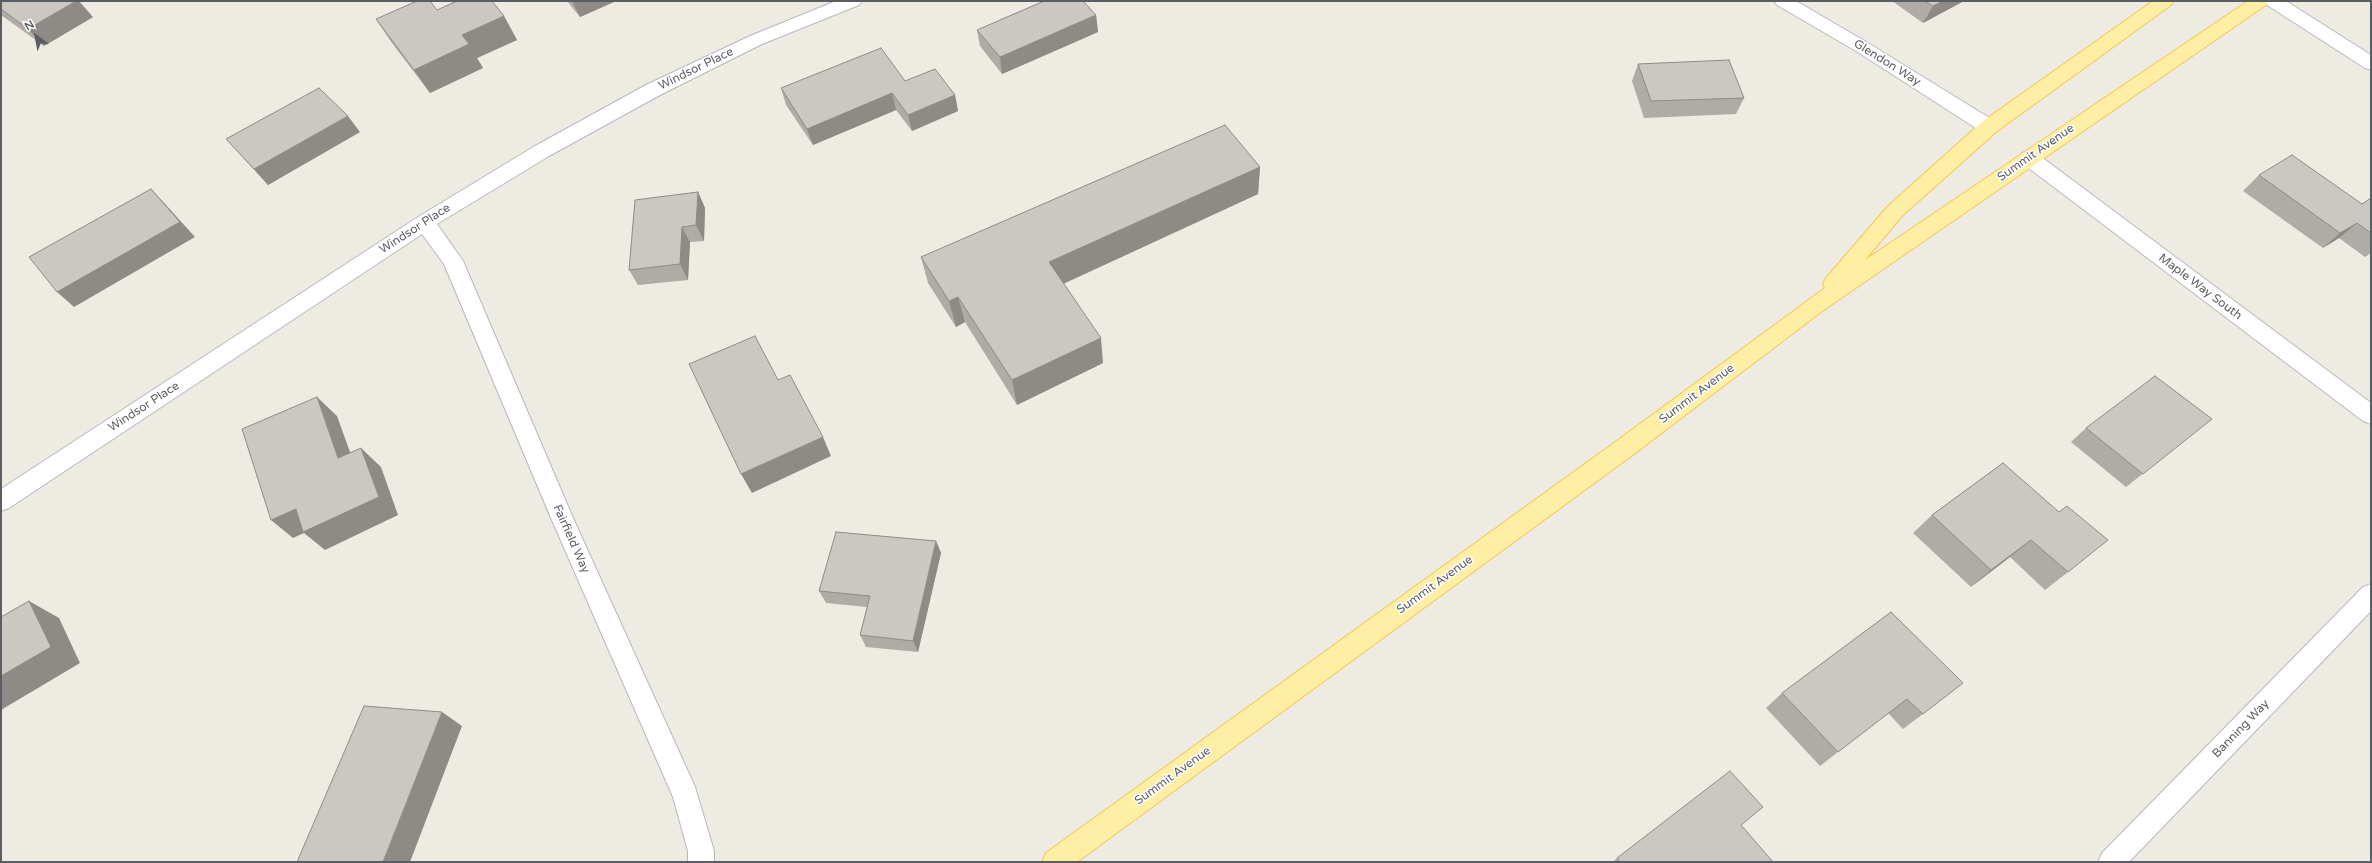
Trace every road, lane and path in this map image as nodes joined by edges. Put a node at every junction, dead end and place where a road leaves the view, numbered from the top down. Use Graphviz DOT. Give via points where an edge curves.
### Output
graph roads {
  1 [pos="853,1"];
  2 [pos="1783,1"];
  3 [pos="2165,1"];
  4 [pos="2260,1"];
  5 [pos="2273,1"];
  6 [pos="2371,64"];
  7 [pos="1989,128"];
  8 [pos="2030,158"];
  9 [pos="425,222"];
  10 [pos="1814,306"];
  11 [pos="2371,416"];
  12 [pos="1,501"];
  13 [pos="2371,595"];
  14 [pos="701,862"];
  15 [pos="1055,862"];
  16 [pos="2111,862"];
  1 -- 9 [label="street, Windsor Place" via="756,40 653,90 542,151"];
  2 -- 7 [label="street, Glendon Way" via="1862,47"];
  3 -- 7 [label="main road, Summit Avenue"];
  4 -- 8 [label="main road, Summit Avenue"];
  5 -- 6 [label="street"];
  7 -- 10 [label="main road, Summit Avenue" via="1895,212"];
  8 -- 10 [label="main road, Summit Avenue"];
  8 -- 11 [label="street, Maple Way South"];
  9 -- 12 [label="street, Windsor Place"];
  9 -- 14 [label="street, Fairfield Way" via="453,261 562,518 686,796 701,851"];
  10 -- 15 [label="main road, Summit Avenue" via="1594,470"];
  13 -- 16 [label="street, Banning Way"];
}
